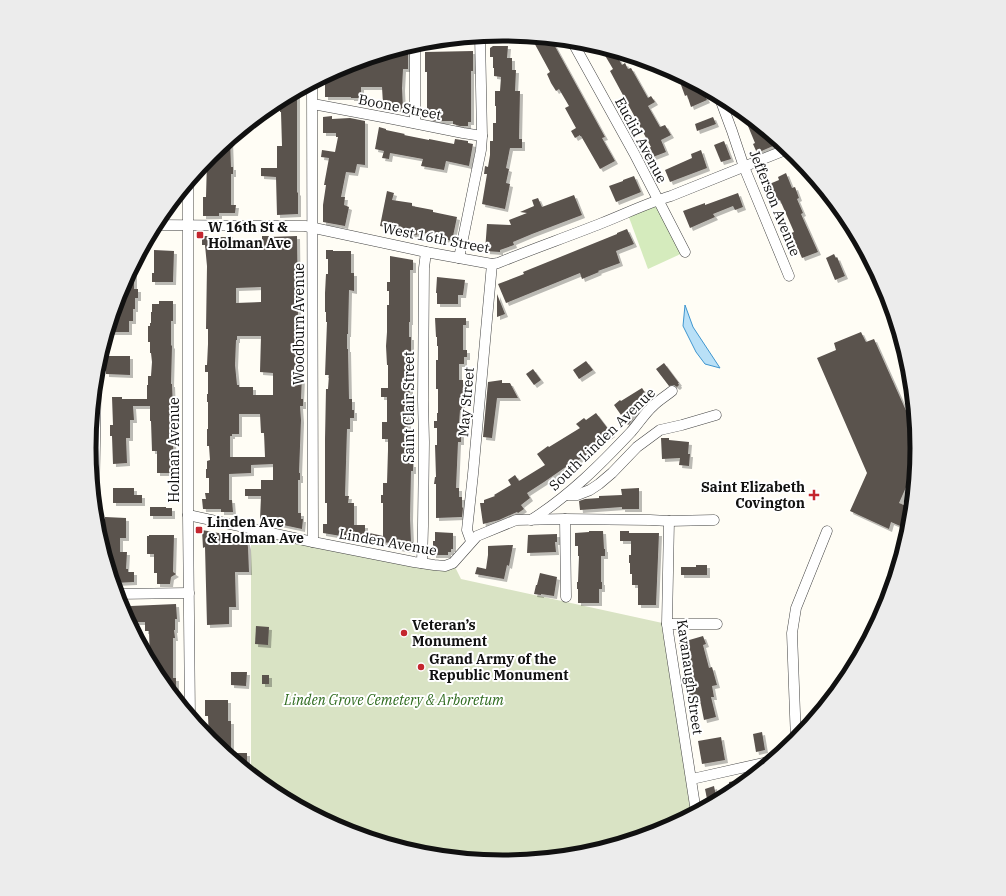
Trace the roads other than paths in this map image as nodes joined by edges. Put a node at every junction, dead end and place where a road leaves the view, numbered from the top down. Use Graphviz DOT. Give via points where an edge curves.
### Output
graph roads {
  1 [pos="480,42"];
  2 [pos="576,48"];
  3 [pos="415,51"];
  4 [pos="312,89"];
  5 [pos="313,104"];
  6 [pos="723,106"];
  7 [pos="415,123"];
  8 [pos="482,136"];
  9 [pos="782,151"];
  10 [pos="744,166"];
  11 [pos="188,191"];
  12 [pos="658,200"];
  13 [pos="163,225"];
  14 [pos="188,225"];
  15 [pos="313,228"];
  16 [pos="426,252"];
  17 [pos="685,252"];
  18 [pos="459,258"];
  19 [pos="492,264"];
  20 [pos="789,276"];
  21 [pos="672,391"];
  22 [pos="716,415"];
  23 [pos="567,495"];
  24 [pos="188,515"];
  25 [pos="566,519"];
  26 [pos="531,520"];
  27 [pos="669,520"];
  28 [pos="714,520"];
  29 [pos="827,531"];
  30 [pos="472,541"];
  31 [pos="313,542"];
  32 [pos="422,563"];
  33 [pos="189,593"];
  34 [pos="123,594"];
  35 [pos="566,597"];
  36 [pos="667,624"];
  37 [pos="717,624"];
  38 [pos="190,708"];
  39 [pos="796,731"];
  40 [pos="761,763"];
  41 [pos="692,779"];
  42 [pos="695,806"];
  1 -- 8 [label="street"];
  2 -- 12 [label="street, Euclid Avenue"];
  3 -- 7 [label="street"];
  4 -- 5 [label="street, Woodburn Avenue"];
  5 -- 7 [label="street, Boone Street"];
  5 -- 15 [label="street, Woodburn Avenue"];
  6 -- 10 [label="street, Jefferson Avenue"];
  7 -- 8 [label="street, Boone Street"];
  8 -- 18 [label="street"];
  9 -- 10 [label="street, West 16th Street"];
  10 -- 12 [label="street, West 16th Street"];
  10 -- 20 [label="street, Jefferson Avenue"];
  11 -- 14 [label="street, Holman Avenue"];
  12 -- 17 [label="street, Euclid Avenue"];
  12 -- 19 [label="street, West 16th Street"];
  13 -- 14 [label="street, West 16th Street"];
  14 -- 15 [label="street, West 16th Street"];
  14 -- 24 [label="street, Holman Avenue"];
  15 -- 16 [label="street, West 16th Street"];
  15 -- 31 [label="street, Woodburn Avenue"];
  16 -- 18 [label="street, West 16th Street"];
  16 -- 32 [label="street, Saint Clair Street"];
  18 -- 19 [label="street, West 16th Street"];
  19 -- 30 [label="street, May Street" via="467,530"];
  21 -- 23 [label="street, South Linden Avenue" via="653,406 594,470"];
  22 -- 23 [label="street" via="660,430 637,446 599,484 577,495"];
  23 -- 26 [label="street, South Linden Avenue"];
  24 -- 31 [label="street, Linden Avenue"];
  24 -- 33 [label="street, Holman Avenue"];
  25 -- 26 [label="street, Linden Avenue"];
  25 -- 27 [label="street, Linden Avenue"];
  25 -- 35 [label="street"];
  26 -- 30 [label="street, Linden Avenue" via="516,520 477,536"];
  27 -- 28 [label="street, Linden Avenue"];
  27 -- 36 [label="street, Kavanaugh Street"];
  29 -- 39 [label="street" via="796,608 792,633"];
  30 -- 32 [label="street, Linden Avenue" via="458,558 445,566"];
  31 -- 32 [label="street, Linden Avenue"];
  33 -- 34 [label="street"];
  33 -- 38 [label="street, Holman Avenue"];
  36 -- 37 [label="street"];
  36 -- 41 [label="street, Kavanaugh Street"];
  40 -- 41 [label="street"];
  41 -- 42 [label="street, Kavanaugh Street"];
}
